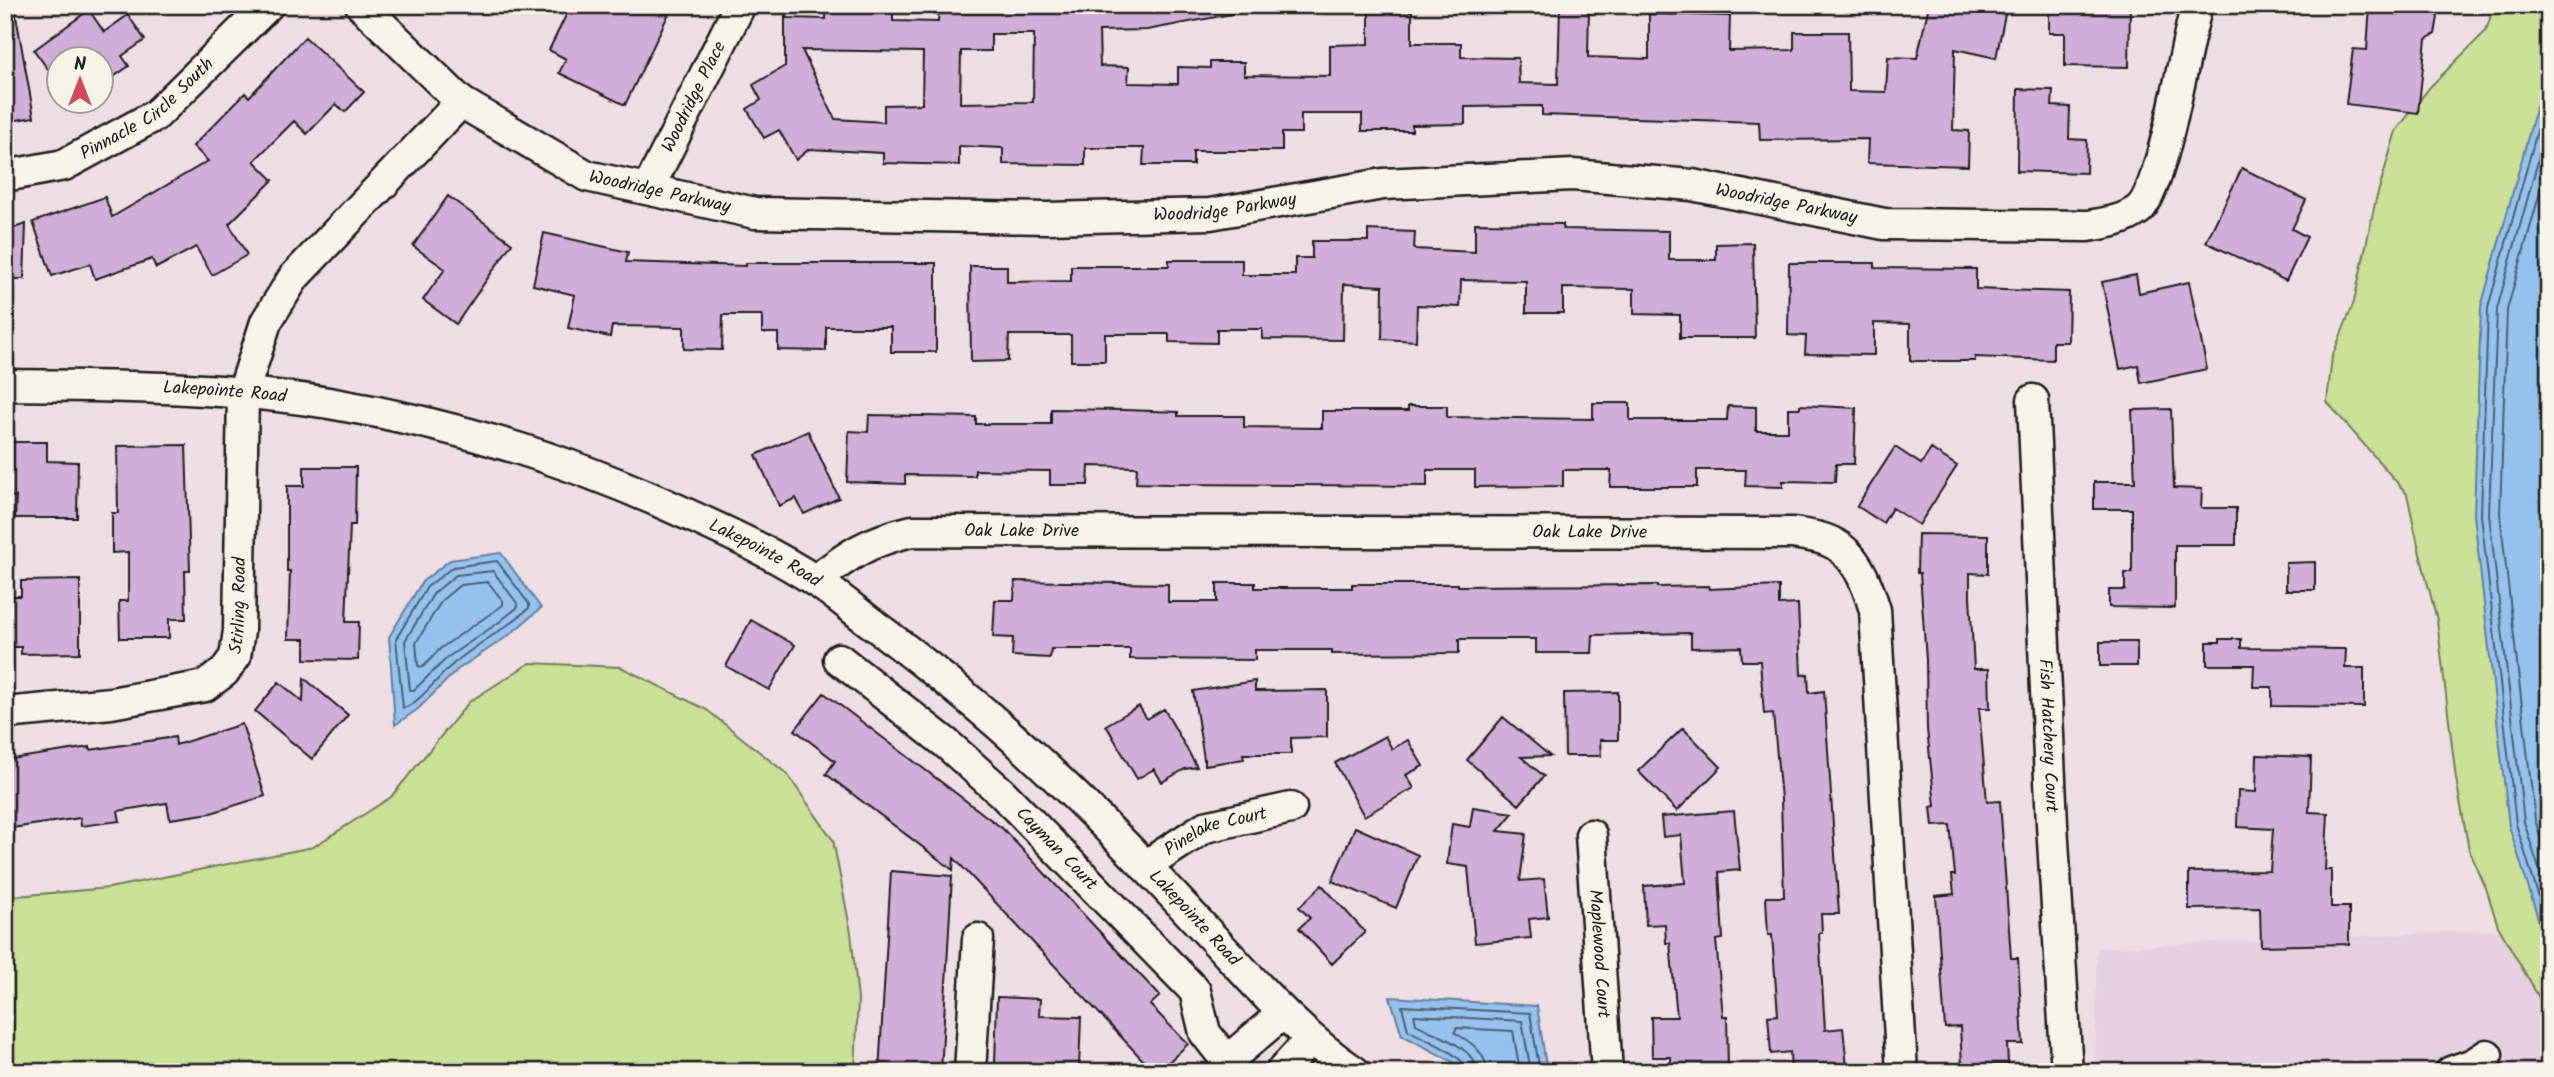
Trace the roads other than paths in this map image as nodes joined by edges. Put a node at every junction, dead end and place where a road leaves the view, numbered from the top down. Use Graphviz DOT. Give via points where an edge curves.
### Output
graph roads {
  1 [pos="268,5"];
  2 [pos="360,5"];
  3 [pos="740,5"];
  4 [pos="2197,5"];
  5 [pos="461,103"];
  6 [pos="5,176"];
  7 [pos="648,189"];
  8 [pos="5,385"];
  9 [pos="243,393"];
  10 [pos="2034,400"];
  11 [pos="816,581"];
  12 [pos="839,659"];
  13 [pos="5,713"];
  14 [pos="1291,808"];
  15 [pos="1591,835"];
  16 [pos="1146,866"];
  17 [pos="978,939"];
  18 [pos="1283,1013"];
  19 [pos="1311,1039"];
  20 [pos="2487,1055"];
  21 [pos="1226,1066"];
  22 [pos="970,1072"];
  23 [pos="1280,1072"];
  24 [pos="1354,1072"];
  25 [pos="1606,1072"];
  26 [pos="1902,1072"];
  27 [pos="2067,1072"];
  28 [pos="2451,1072"];
  1 -- 6 [label="street, Pinnacle Circle South" via="156,115 64,165"];
  2 -- 5 [label="street, Woodridge Parkway"];
  3 -- 7 [label="street, Woodridge Place"];
  4 -- 7 [label="street, Woodridge Parkway" via="2159,169 2141,208 2119,220 2088,226 1884,224 1692,185 1573,175 1383,184 1210,214 1047,218 755,213"];
  5 -- 7 [label="street, Woodridge Parkway" via="587,176"];
  5 -- 9 [label="street, Stirling Road" via="294,277 266,322"];
  8 -- 9 [label="street, Lakepointe Road"];
  9 -- 11 [label="street, Lakepointe Road" via="327,403 498,441 642,492"];
  9 -- 13 [label="street, Stirling Road" via="239,631 235,657 224,672 205,686 179,693"];
  10 -- 27 [label="street, Fish Hatchery Court"];
  11 -- 16 [label="street, Lakepointe Road" via="932,668 1022,746"];
  11 -- 26 [label="street, Oak Lake Drive" via="881,538 912,531 1793,533 1828,540 1852,558 1867,583 1875,610"];
  12 -- 21 [label="street, Cayman Court" via="1002,793 1195,990 1205,1032"];
  14 -- 16 [label="street, Pinelake Court" via="1205,827"];
  15 -- 25 [label="street, Maplewood Court"];
  16 -- 18 [label="street, Lakepointe Road"];
  17 -- 22 [label="street"];
  18 -- 19 [label="street, Lakepointe Road"];
  18 -- 21 [label="street"];
  19 -- 23 [label="street"];
  19 -- 24 [label="street, Lakepointe Road"];
  20 -- 28 [label="street"];
}
